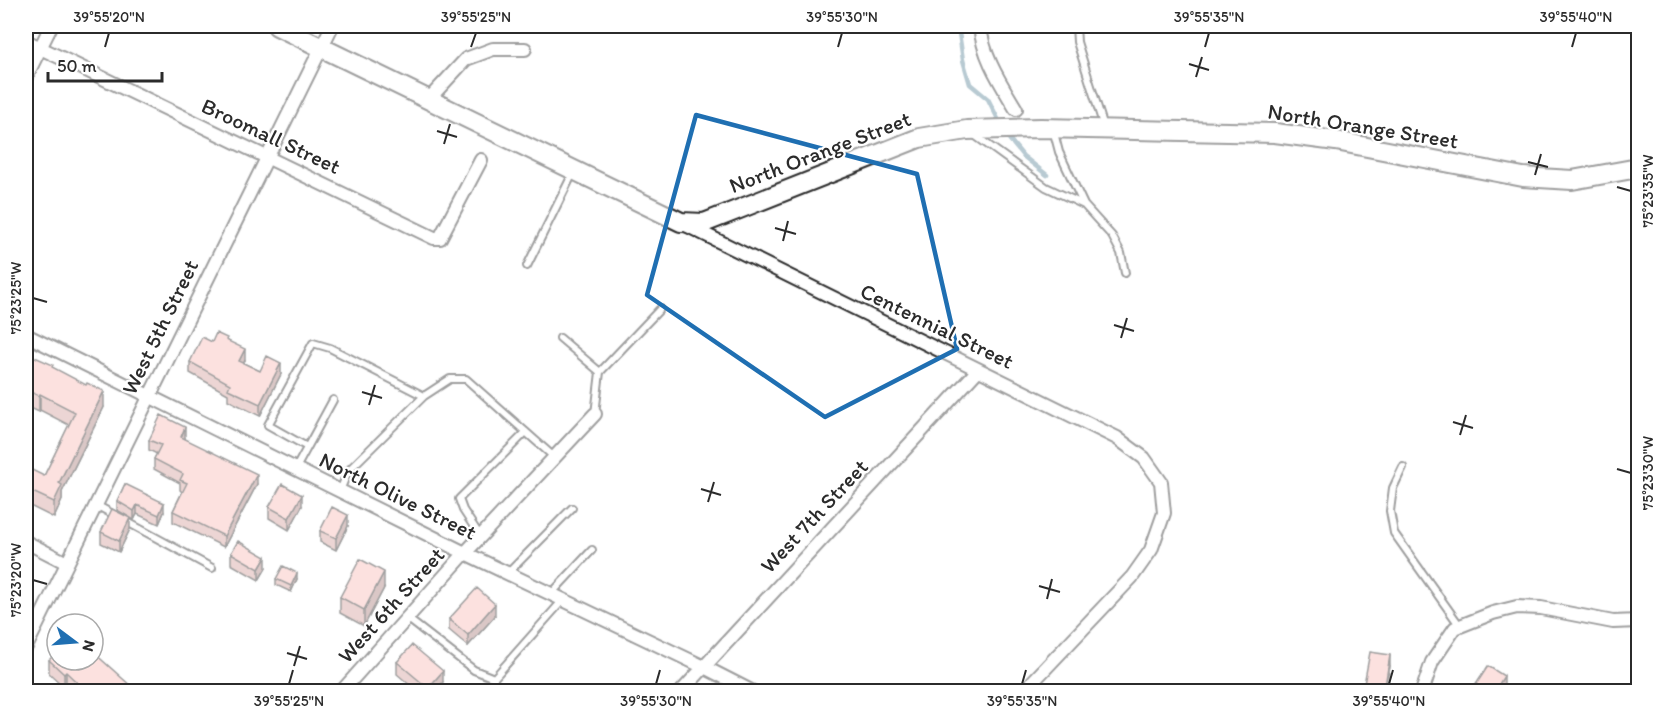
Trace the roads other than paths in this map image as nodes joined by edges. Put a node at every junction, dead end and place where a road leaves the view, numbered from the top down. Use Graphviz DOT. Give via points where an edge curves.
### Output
graph roads {
  1 [pos="51,26"];
  2 [pos="277,26"];
  3 [pos="332,26"];
  4 [pos="980,26"];
  5 [pos="1076,26"];
  6 [pos="26,41"];
  7 [pos="40,48"];
  8 [pos="321,48"];
  9 [pos="525,49"];
  10 [pos="26,77"];
  11 [pos="428,100"];
  12 [pos="1016,109"];
  13 [pos="1053,129"];
  14 [pos="967,130"];
  15 [pos="1105,131"];
  16 [pos="267,156"];
  17 [pos="481,159"];
  18 [pos="1638,168"];
  19 [pos="574,170"];
  20 [pos="1084,206"];
  21 [pos="681,222"];
  22 [pos="527,266"];
  23 [pos="1125,273"];
  24 [pos="660,309"];
  25 [pos="26,335"];
  26 [pos="560,338"];
  27 [pos="978,370"];
  28 [pos="600,372"];
  29 [pos="149,395"];
  30 [pos="424,396"];
  31 [pos="333,400"];
  32 [pos="595,414"];
  33 [pos="526,432"];
  34 [pos="308,447"];
  35 [pos="554,458"];
  36 [pos="1403,467"];
  37 [pos="296,468"];
  38 [pos="340,490"];
  39 [pos="96,505"];
  40 [pos="572,508"];
  41 [pos="481,537"];
  42 [pos="26,542"];
  43 [pos="592,550"];
  44 [pos="465,553"];
  45 [pos="67,563"];
  46 [pos="213,567"];
  47 [pos="508,573"];
  48 [pos="551,594"];
  49 [pos="564,600"];
  50 [pos="407,618"];
  51 [pos="1638,621"];
  52 [pos="1460,626"];
  53 [pos="26,647"];
  54 [pos="704,666"];
  55 [pos="341,692"];
  56 [pos="681,692"];
  57 [pos="753,692"];
  58 [pos="1023,692"];
  59 [pos="1422,692"];
  1 -- 7 [label="street"];
  2 -- 8 [label="street, North Orange Street"];
  3 -- 8 [label="street, West 5th Street"];
  4 -- 12 [label="street" via="988,59"];
  5 -- 15 [label="lane" via="1077,42"];
  6 -- 7 [label="street, Broomall Street"];
  7 -- 10 [label="street"];
  7 -- 16 [label="street, Broomall Street"];
  8 -- 11 [label="street, North Orange Street"];
  8 -- 16 [label="street, West 5th Street"];
  9 -- 11 [label="street" via="493,49 466,59"];
  11 -- 19 [label="street, North Orange Street"];
  13 -- 14 [label="street, North Orange Street"];
  13 -- 15 [label="street, North Orange Street"];
  13 -- 20 [label="lane"];
  14 -- 20 [label="lane" via="1046,187"];
  14 -- 21 [label="street, North Orange Street" via="919,138 704,223"];
  15 -- 18 [label="street, North Orange Street" via="1275,133 1523,177 1572,180"];
  16 -- 17 [label="street, Broomall Street" via="434,238 440,238"];
  16 -- 29 [label="street, West 5th Street"];
  19 -- 21 [label="street, North Orange Street"];
  19 -- 22 [label="lane"];
  20 -- 23 [label="lane" via="1112,236"];
  21 -- 27 [label="street, Centennial Street"];
  24 -- 28 [label="lane"];
  25 -- 29 [label="street, North Olive Street"];
  26 -- 28 [label="lane"];
  27 -- 54 [label="street, West 7th Street"];
  27 -- 58 [label="street, Centennial Street" via="1118,438 1144,458 1161,482 1164,513 1151,550 1132,577"];
  28 -- 32 [label="lane"];
  29 -- 37 [label="street, North Olive Street"];
  29 -- 39 [label="street, West 5th Street"];
  30 -- 33 [label="lane" via="450,379 466,379"];
  30 -- 34 [label="lane" via="313,343 268,425"];
  30 -- 38 [label="lane" via="348,471"];
  31 -- 34 [label="lane"];
  32 -- 35 [label="street, West 6th Street"];
  33 -- 35 [label="lane"];
  33 -- 41 [label="lane" via="459,499"];
  34 -- 37 [label="lane"];
  35 -- 41 [label="street, West 6th Street"];
  36 -- 52 [label="lane" via="1393,488 1390,511 1394,533"];
  37 -- 38 [label="street, North Olive Street"];
  38 -- 44 [label="street, North Olive Street"];
  39 -- 45 [label="street, West 5th Street"];
  39 -- 46 [label="lane"];
  40 -- 47 [label="lane"];
  41 -- 44 [label="street, West 6th Street"];
  42 -- 45 [label="street"];
  43 -- 48 [label="lane"];
  44 -- 47 [label="street, North Olive Street"];
  44 -- 50 [label="street, West 6th Street"];
  45 -- 53 [label="street, West 5th Street"];
  47 -- 48 [label="street, North Olive Street"];
  48 -- 49 [label="street, North Olive Street"];
  49 -- 50 [label="lane" via="494,678 474,670"];
  49 -- 54 [label="street, North Olive Street"];
  50 -- 55 [label="street, West 6th Street"];
  51 -- 52 [label="street" via="1613,622 1516,607"];
  52 -- 59 [label="street" via="1437,652"];
  54 -- 56 [label="street, West 7th Street"];
  54 -- 57 [label="street, North Olive Street"];
}
